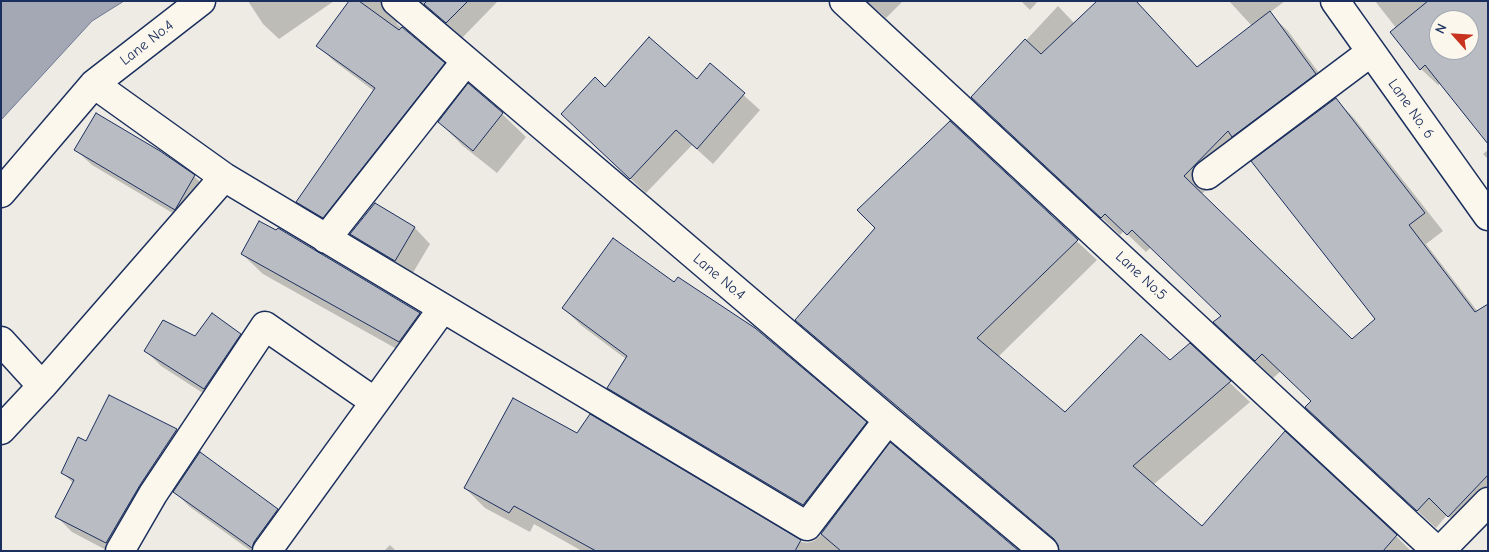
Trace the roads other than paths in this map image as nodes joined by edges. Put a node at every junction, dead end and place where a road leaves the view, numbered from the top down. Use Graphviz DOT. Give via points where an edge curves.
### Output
graph roads {
  1 [pos="201,1"];
  2 [pos="396,1"];
  3 [pos="844,1"];
  4 [pos="1335,1"];
  5 [pos="1371,52"];
  6 [pos="466,61"];
  7 [pos="94,84"];
  8 [pos="1207,175"];
  9 [pos="224,177"];
  10 [pos="1,193"];
  11 [pos="1488,216"];
  12 [pos="326,239"];
  13 [pos="443,308"];
  14 [pos="1,342"];
  15 [pos="42,386"];
  16 [pos="375,402"];
  17 [pos="888,420"];
  18 [pos="1,430"];
  19 [pos="1488,502"];
  20 [pos="120,551"];
  21 [pos="267,551"];
  22 [pos="1044,551"];
  23 [pos="1438,551"];
  1 -- 7 [label="street, Lane No.4"];
  2 -- 6 [label="street, Lane No.4"];
  3 -- 23 [label="street, Lane No.5"];
  4 -- 5 [label="street, Lane No. 6"];
  5 -- 8 [label="street"];
  5 -- 11 [label="street, Lane No. 6"];
  6 -- 12 [label="street"];
  6 -- 17 [label="street, Lane No.4"];
  7 -- 9 [label="street"];
  7 -- 10 [label="street, Lane No.4"];
  9 -- 12 [label="street"];
  9 -- 15 [label="street"];
  12 -- 13 [label="street"];
  13 -- 16 [label="street"];
  13 -- 17 [label="street" via="807,526"];
  14 -- 15 [label="street"];
  15 -- 18 [label="street"];
  16 -- 20 [label="street" via="265,326 153,494"];
  16 -- 21 [label="street"];
  17 -- 22 [label="street, Lane No.4"];
  19 -- 23 [label="street"];
}
